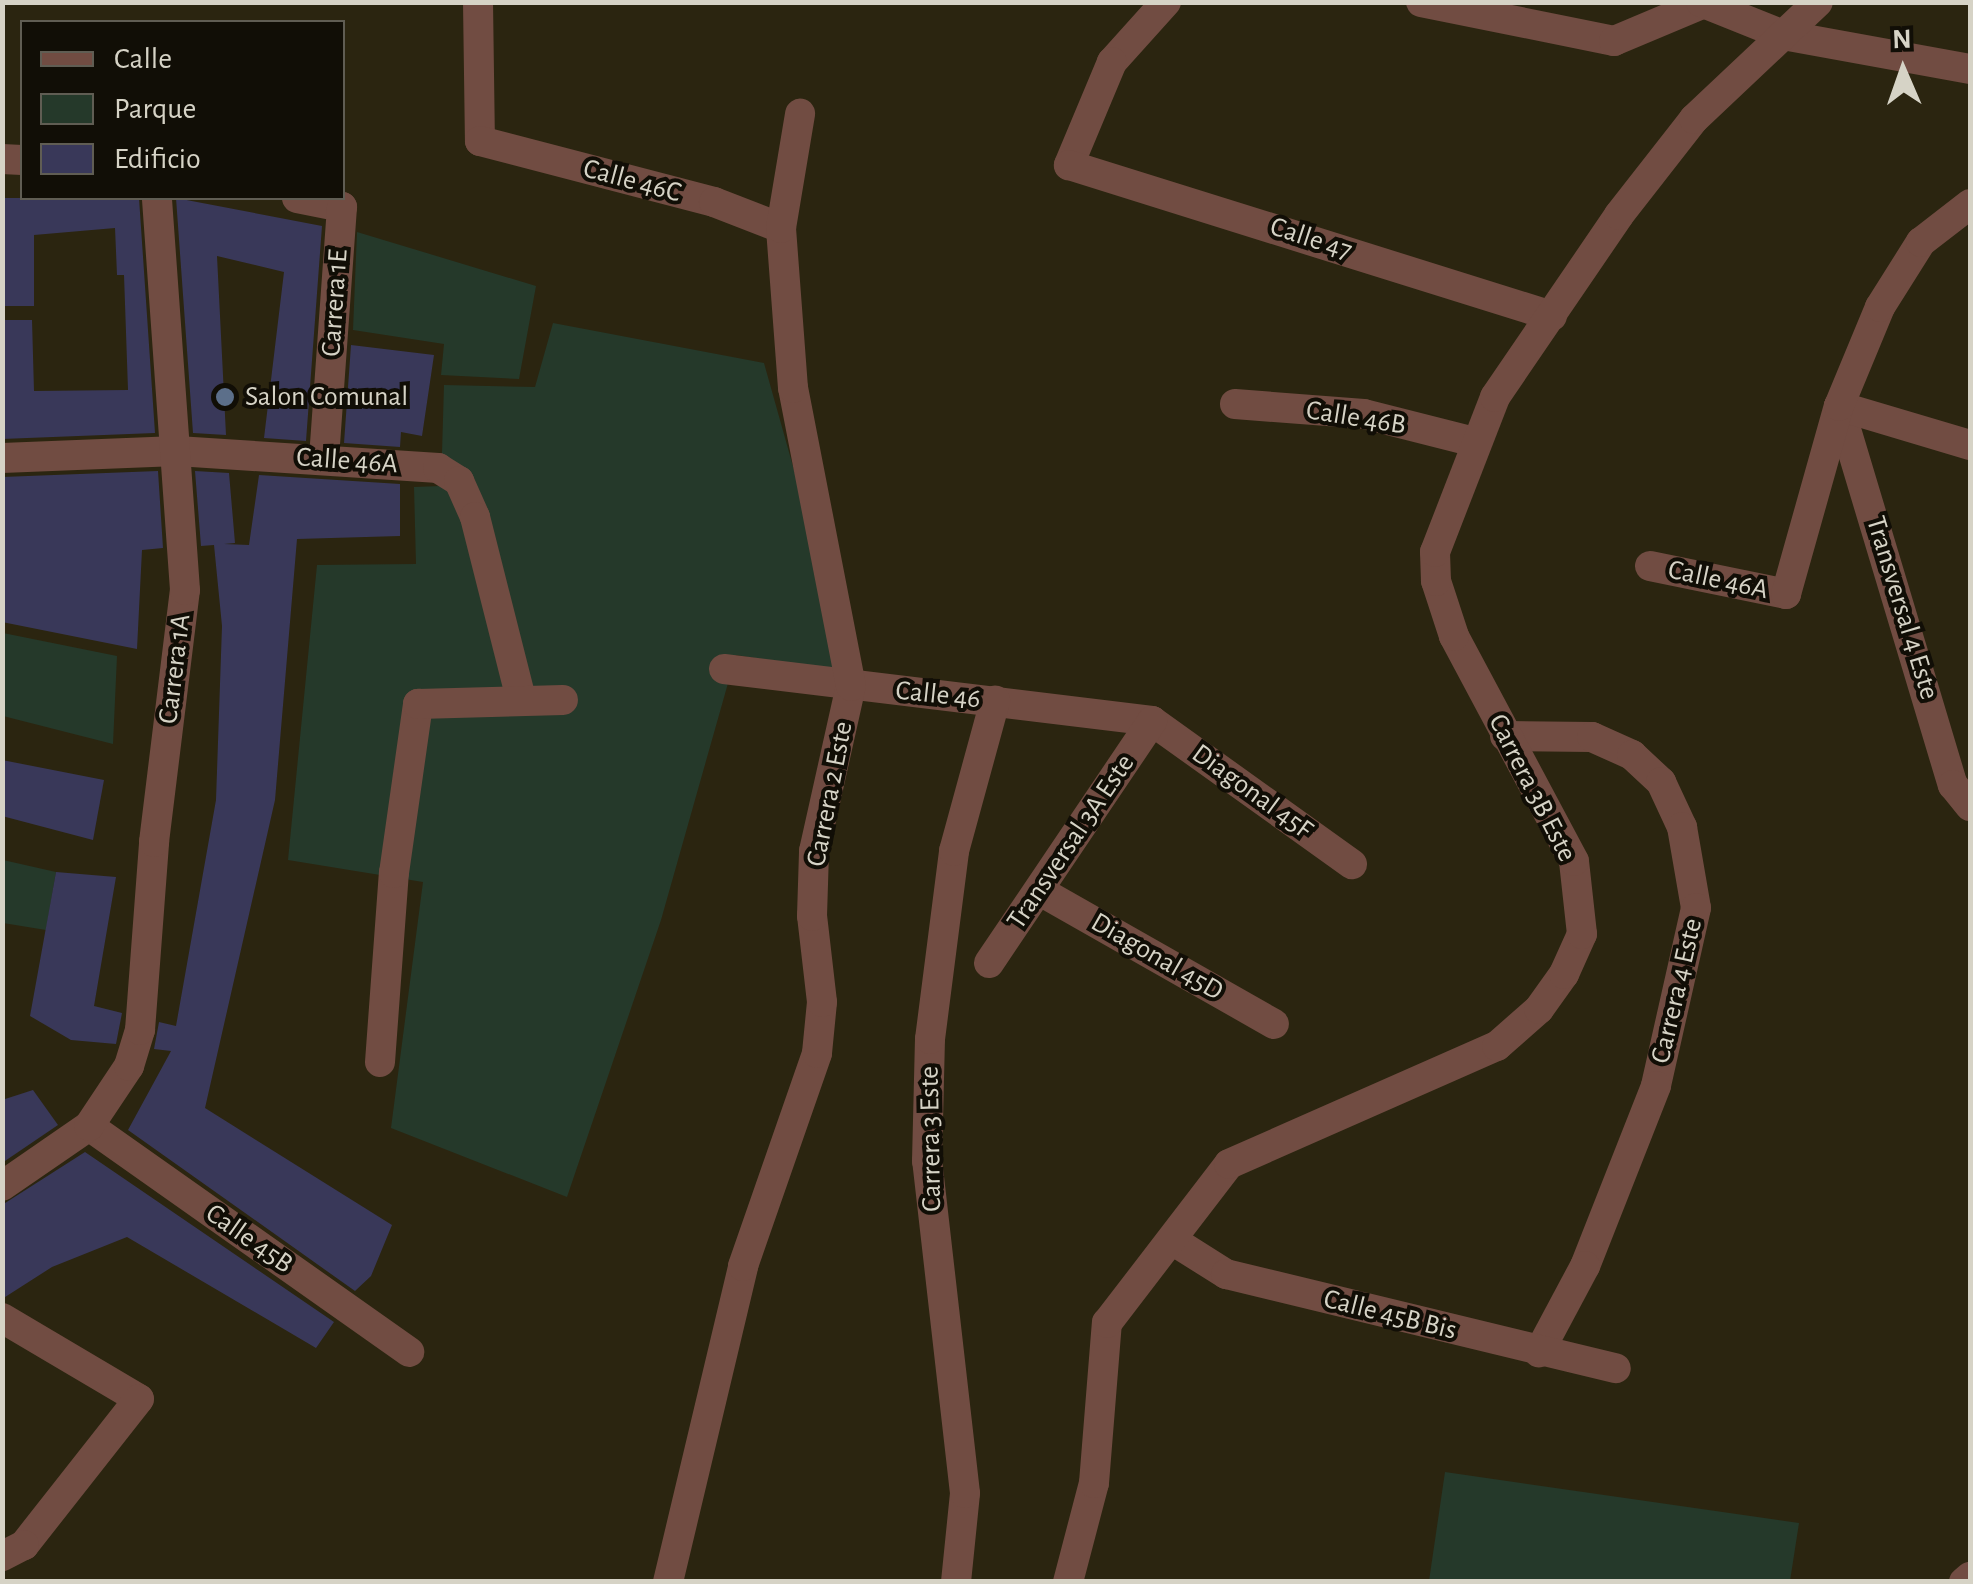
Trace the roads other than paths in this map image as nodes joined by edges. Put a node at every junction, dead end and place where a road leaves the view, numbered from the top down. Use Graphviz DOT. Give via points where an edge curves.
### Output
graph roads {
  1 [pos="478,2"];
  2 [pos="1166,2"];
  3 [pos="1421,2"];
  4 [pos="1818,2"];
  5 [pos="1702,3"];
  6 [pos="1783,35"];
  7 [pos="1970,69"];
  8 [pos="800,114"];
  9 [pos="156,200"];
  10 [pos="307,200"];
  11 [pos="1970,204"];
  12 [pos="782,228"];
  13 [pos="1552,316"];
  14 [pos="1235,404"];
  15 [pos="1839,406"];
  16 [pos="1475,442"];
  17 [pos="1970,445"];
  18 [pos="177,451"];
  19 [pos="2,458"];
  20 [pos="324,458"];
  21 [pos="1650,566"];
  22 [pos="724,669"];
  23 [pos="851,686"];
  24 [pos="521,699"];
  25 [pos="562,700"];
  26 [pos="995,702"];
  27 [pos="1152,721"];
  28 [pos="1505,736"];
  29 [pos="1965,791"];
  30 [pos="1352,864"];
  31 [pos="1040,891"];
  32 [pos="989,963"];
  33 [pos="1274,1024"];
  34 [pos="380,1062"];
  35 [pos="89,1126"];
  36 [pos="2,1186"];
  37 [pos="1172,1240"];
  38 [pos="2,1318"];
  39 [pos="409,1352"];
  40 [pos="1539,1352"];
  41 [pos="1616,1368"];
  42 [pos="2,1556"];
  43 [pos="1970,1577"];
  44 [pos="668,1582"];
  45 [pos="956,1582"];
  46 [pos="1068,1582"];
  47 [pos="1964,1582"];
  1 -- 12 [label="street, Calle 46C" via="480,141 714,202"];
  2 -- 13 [label="street, Calle 47" via="1112,62 1069,165"];
  3 -- 5 [label="street" via="1614,41"];
  4 -- 6 [label="street, Carrera 3B Este"];
  5 -- 6 [label="street"];
  6 -- 7 [label="street"];
  6 -- 13 [label="street, Carrera 3B Este" via="1694,119 1618,215"];
  8 -- 12 [label="street, Carrera 2 Este"];
  9 -- 18 [label="street, Carrera 1A"];
  10 -- 20 [label="street, Carrera 1E" via="342,207"];
  11 -- 15 [label="street" via="1921,242 1880,307"];
  12 -- 23 [label="street, Carrera 2 Este" via="809,493"];
  13 -- 16 [label="street, Carrera 3B Este" via="1496,397"];
  14 -- 16 [label="street, Calle 46B" via="1364,414"];
  15 -- 17 [label="street"];
  15 -- 21 [label="street, Calle 46A" via="1786,594"];
  15 -- 29 [label="street, Transversal 4 Este"];
  16 -- 28 [label="street, Carrera 3B Este" via="1435,552 1436,581 1454,636"];
  18 -- 19 [label="street, Calle 46A"];
  18 -- 20 [label="street, Calle 46A"];
  18 -- 35 [label="street, Carrera 1A" via="185,590 154,842 140,1030 129,1066"];
  20 -- 24 [label="street, Calle 46A" via="438,468 460,481"];
  22 -- 23 [label="street, Calle 46"];
  23 -- 26 [label="street, Calle 46"];
  23 -- 44 [label="street, Carrera 2 Este" via="814,851 822,1002 817,1053 743,1266"];
  24 -- 25 [label="street"];
  24 -- 34 [label="street" via="418,704 394,873"];
  26 -- 27 [label="street, Calle 46"];
  26 -- 45 [label="street, Carrera 3 Este" via="954,851 930,1039 927,1161 965,1493"];
  27 -- 30 [label="street, Diagonal 45F"];
  27 -- 31 [label="street, Transversal 3A Este"];
  28 -- 37 [label="street, Carrera 3B Este" via="1574,861 1582,934 1564,974 1539,1009 1497,1046 1229,1164"];
  28 -- 40 [label="street, Carrera 4 Este" via="1592,737 1632,756 1661,782 1682,827 1696,908 1656,1086 1585,1266"];
  31 -- 32 [label="street, Transversal 3A Este"];
  31 -- 33 [label="street, Diagonal 45D"];
  35 -- 36 [label="street"];
  35 -- 39 [label="street, Calle 45B"];
  37 -- 40 [label="street, Calle 45B Bis" via="1226,1274"];
  37 -- 46 [label="street, Carrera 3B Este" via="1107,1324 1094,1484"];
  38 -- 42 [label="street" via="138,1399 24,1545"];
  40 -- 41 [label="street, Calle 45B Bis"];
  43 -- 47 [label="street"];
}
